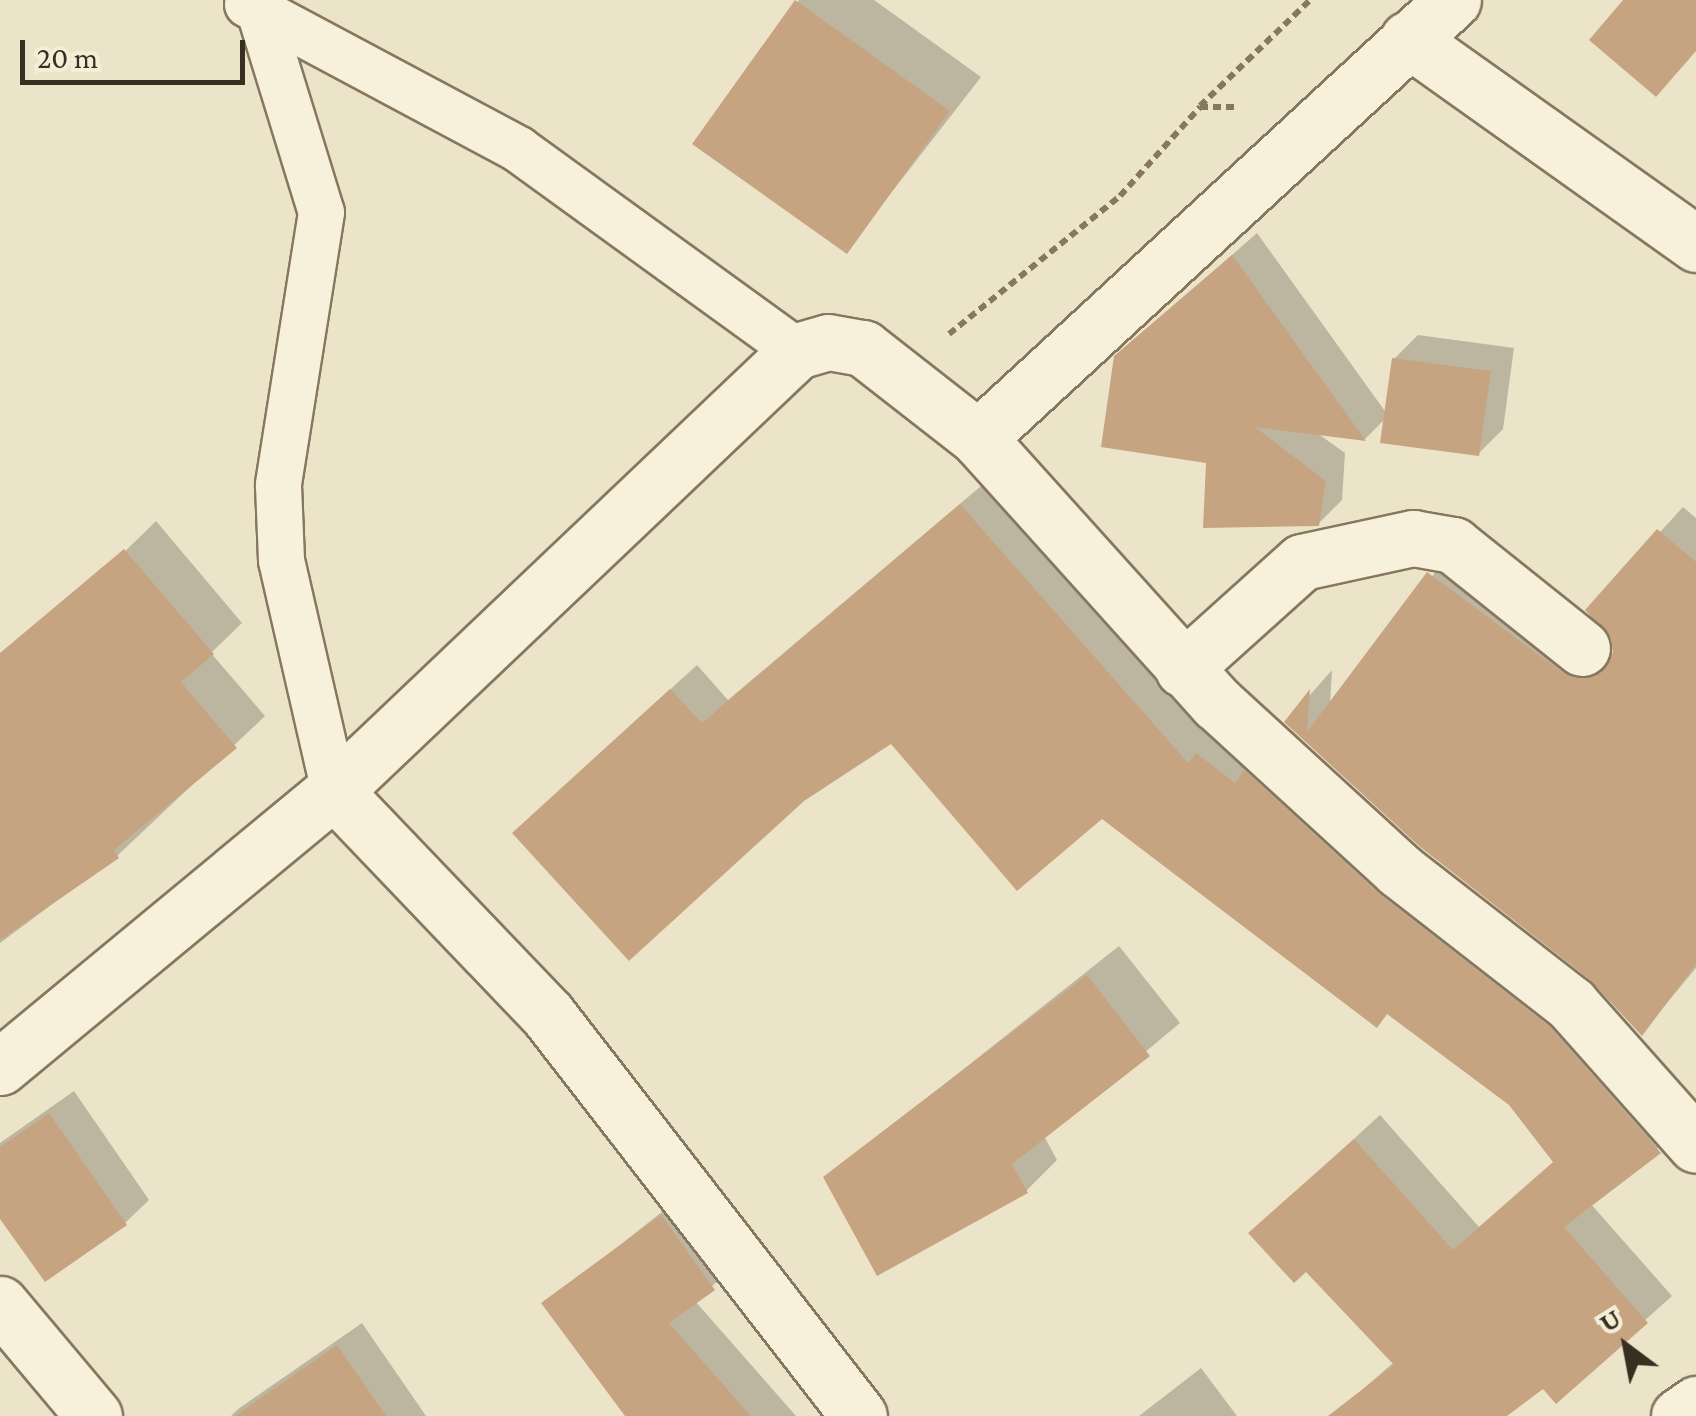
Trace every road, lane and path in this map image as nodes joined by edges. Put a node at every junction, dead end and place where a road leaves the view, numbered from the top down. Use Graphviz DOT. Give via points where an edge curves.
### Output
graph roads {
  1 [pos="1310,0"];
  2 [pos="1453,0"];
  3 [pos="250,7"];
  4 [pos="1408,39"];
  5 [pos="1338,106"];
  6 [pos="1200,107"];
  7 [pos="1696,244"];
  8 [pos="797,351"];
  9 [pos="898,376"];
  10 [pos="978,438"];
  11 [pos="1582,648"];
  12 [pos="1183,668"];
  13 [pos="334,791"];
  14 [pos="0,1068"];
  15 [pos="1696,1145"];
  16 [pos="0,1304"];
  17 [pos="1696,1404"];
  18 [pos="838,1409"];
  19 [pos="94,1416"];
  20 [pos="1679,1416"];
  1 -- 6 [label="path"];
  2 -- 4 [label="street"];
  3 -- 8 [label="lane" via="518,149"];
  3 -- 13 [label="lane" via="321,212 278,485 281,560"];
  4 -- 5 [label="street"];
  4 -- 7 [label="street"];
  5 -- 6 [label="path"];
  5 -- 10 [label="street"];
  6 -- 9 [label="path" via="1120,196"];
  8 -- 9 [label="street" via="828,342 862,348"];
  8 -- 13 [label="street"];
  9 -- 10 [label="street"];
  10 -- 12 [label="street"];
  11 -- 12 [label="street" via="1453,545 1413,538 1302,562"];
  12 -- 15 [label="street" via="1318,800 1571,1004"];
  13 -- 14 [label="street"];
  13 -- 18 [label="street" via="548,1015"];
  16 -- 19 [label="street"];
  17 -- 20 [label="street"];
}
